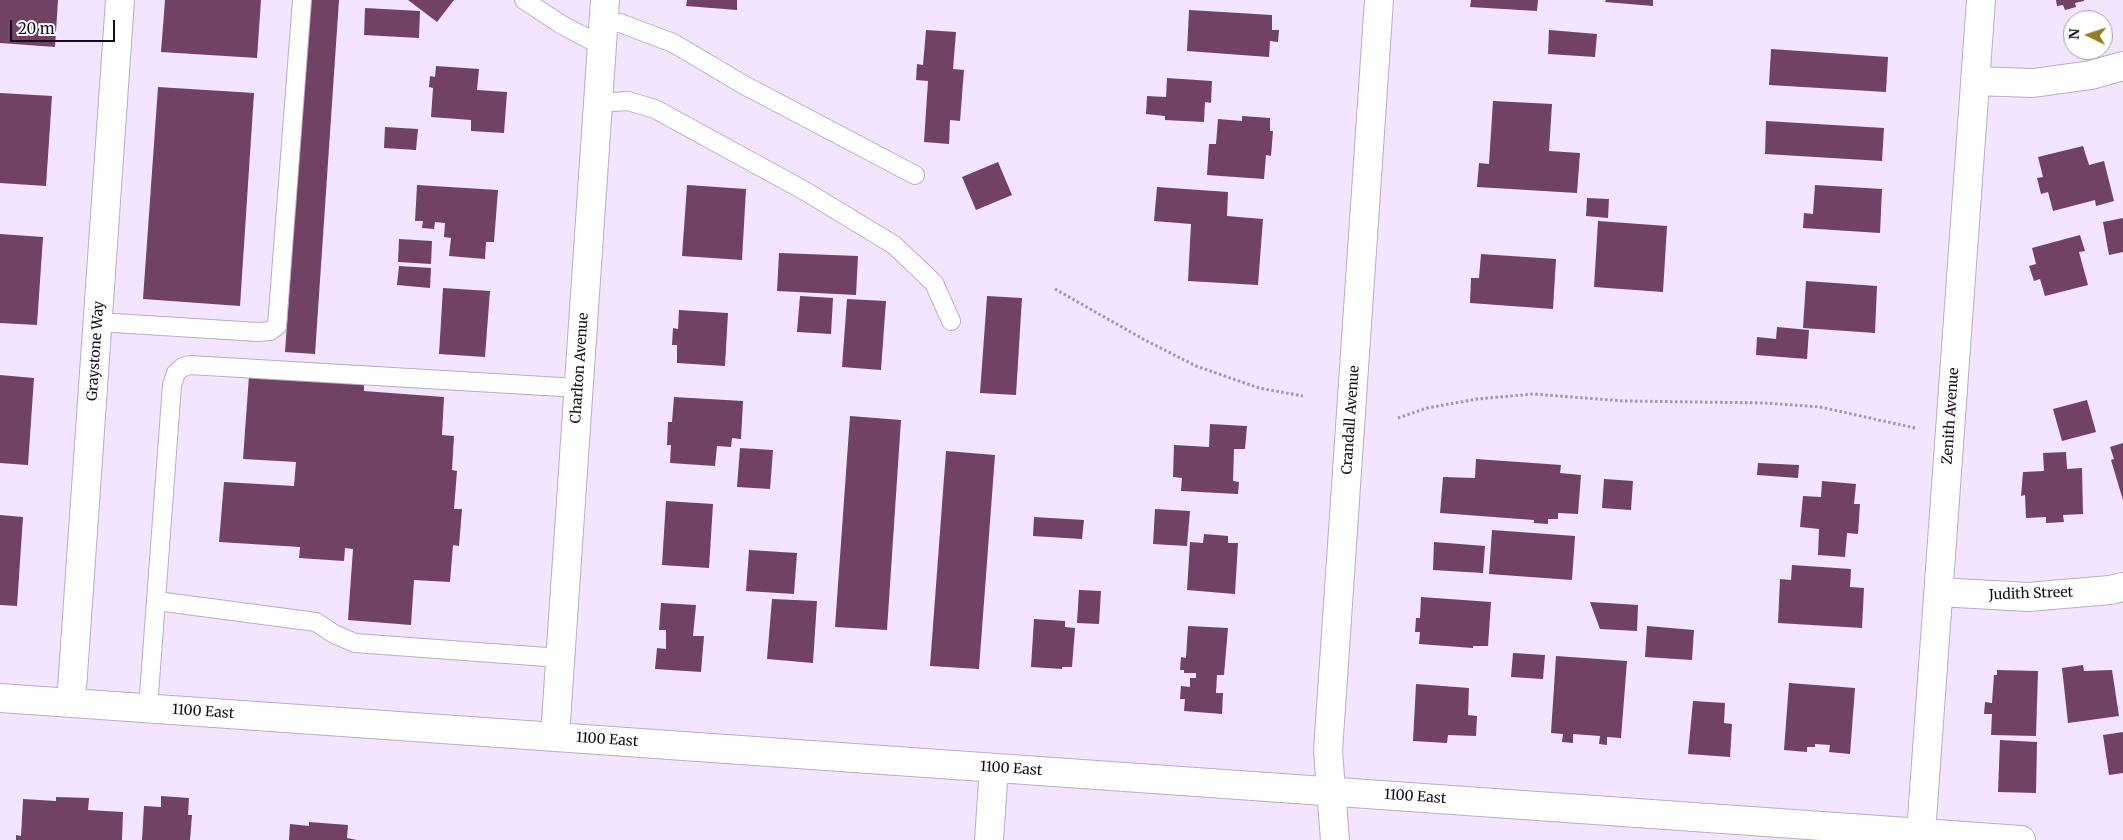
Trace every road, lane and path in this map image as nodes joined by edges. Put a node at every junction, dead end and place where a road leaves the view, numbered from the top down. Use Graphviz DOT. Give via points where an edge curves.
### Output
graph roads {
  1 [pos="120,0"];
  2 [pos="302,0"];
  3 [pos="524,0"];
  4 [pos="1380,0"];
  5 [pos="1981,0"];
  6 [pos="603,22"];
  7 [pos="2123,66"];
  8 [pos="1976,81"];
  9 [pos="598,103"];
  10 [pos="915,175"];
  11 [pos="1055,289"];
  12 [pos="98,322"];
  13 [pos="952,322"];
  14 [pos="578,388"];
  15 [pos="1302,396"];
  16 [pos="1398,418"];
  17 [pos="1915,428"];
  18 [pos="2123,587"];
  19 [pos="1938,592"];
  20 [pos="157,601"];
  21 [pos="560,658"];
  22 [pos="0,698"];
  23 [pos="71,703"];
  24 [pos="148,708"];
  25 [pos="554,736"];
  26 [pos="994,768"];
  27 [pos="1331,792"];
  28 [pos="1921,833"];
  29 [pos="989,840"];
  30 [pos="1335,840"];
  31 [pos="2021,840"];
  1 -- 12 [label="street, Graystone Way"];
  2 -- 12 [label="lane" via="277,326 270,331 258,332"];
  3 -- 6 [label="lane" via="562,25"];
  4 -- 27 [label="street, Crandall Avenue" via="1328,751"];
  5 -- 8 [label="street, Zenith Avenue"];
  6 -- 9 [label="street, Charlton Avenue"];
  6 -- 10 [label="lane" via="620,23 673,43 744,85"];
  7 -- 8 [label="street" via="2091,75 2033,83"];
  8 -- 19 [label="street, Zenith Avenue"];
  9 -- 13 [label="lane" via="628,101 655,109 805,191 894,245 934,283"];
  9 -- 14 [label="street, Charlton Avenue"];
  11 -- 15 [label="path" via="1196,366 1259,388"];
  12 -- 23 [label="street, Graystone Way"];
  14 -- 20 [label="lane" via="183,367 176,373 172,385"];
  14 -- 21 [label="street, Charlton Avenue"];
  16 -- 17 [label="path" via="1427,408 1477,399 1533,394 1624,401 1820,407"];
  18 -- 19 [label="street, Judith Street" via="2028,597"];
  19 -- 28 [label="street, Zenith Avenue"];
  20 -- 21 [label="lane" via="316,622 355,643"];
  20 -- 24 [label="lane"];
  21 -- 25 [label="street, Charlton Avenue"];
  22 -- 23 [label="street, 1100 East"];
  23 -- 24 [label="street, 1100 East"];
  24 -- 25 [label="street, 1100 East"];
  25 -- 26 [label="street, 1100 East"];
  26 -- 27 [label="street, 1100 East"];
  26 -- 29 [label="street"];
  27 -- 28 [label="street, 1100 East"];
  27 -- 30 [label="street, Crandall Avenue"];
  28 -- 31 [label="street, 1100 East"];
}
